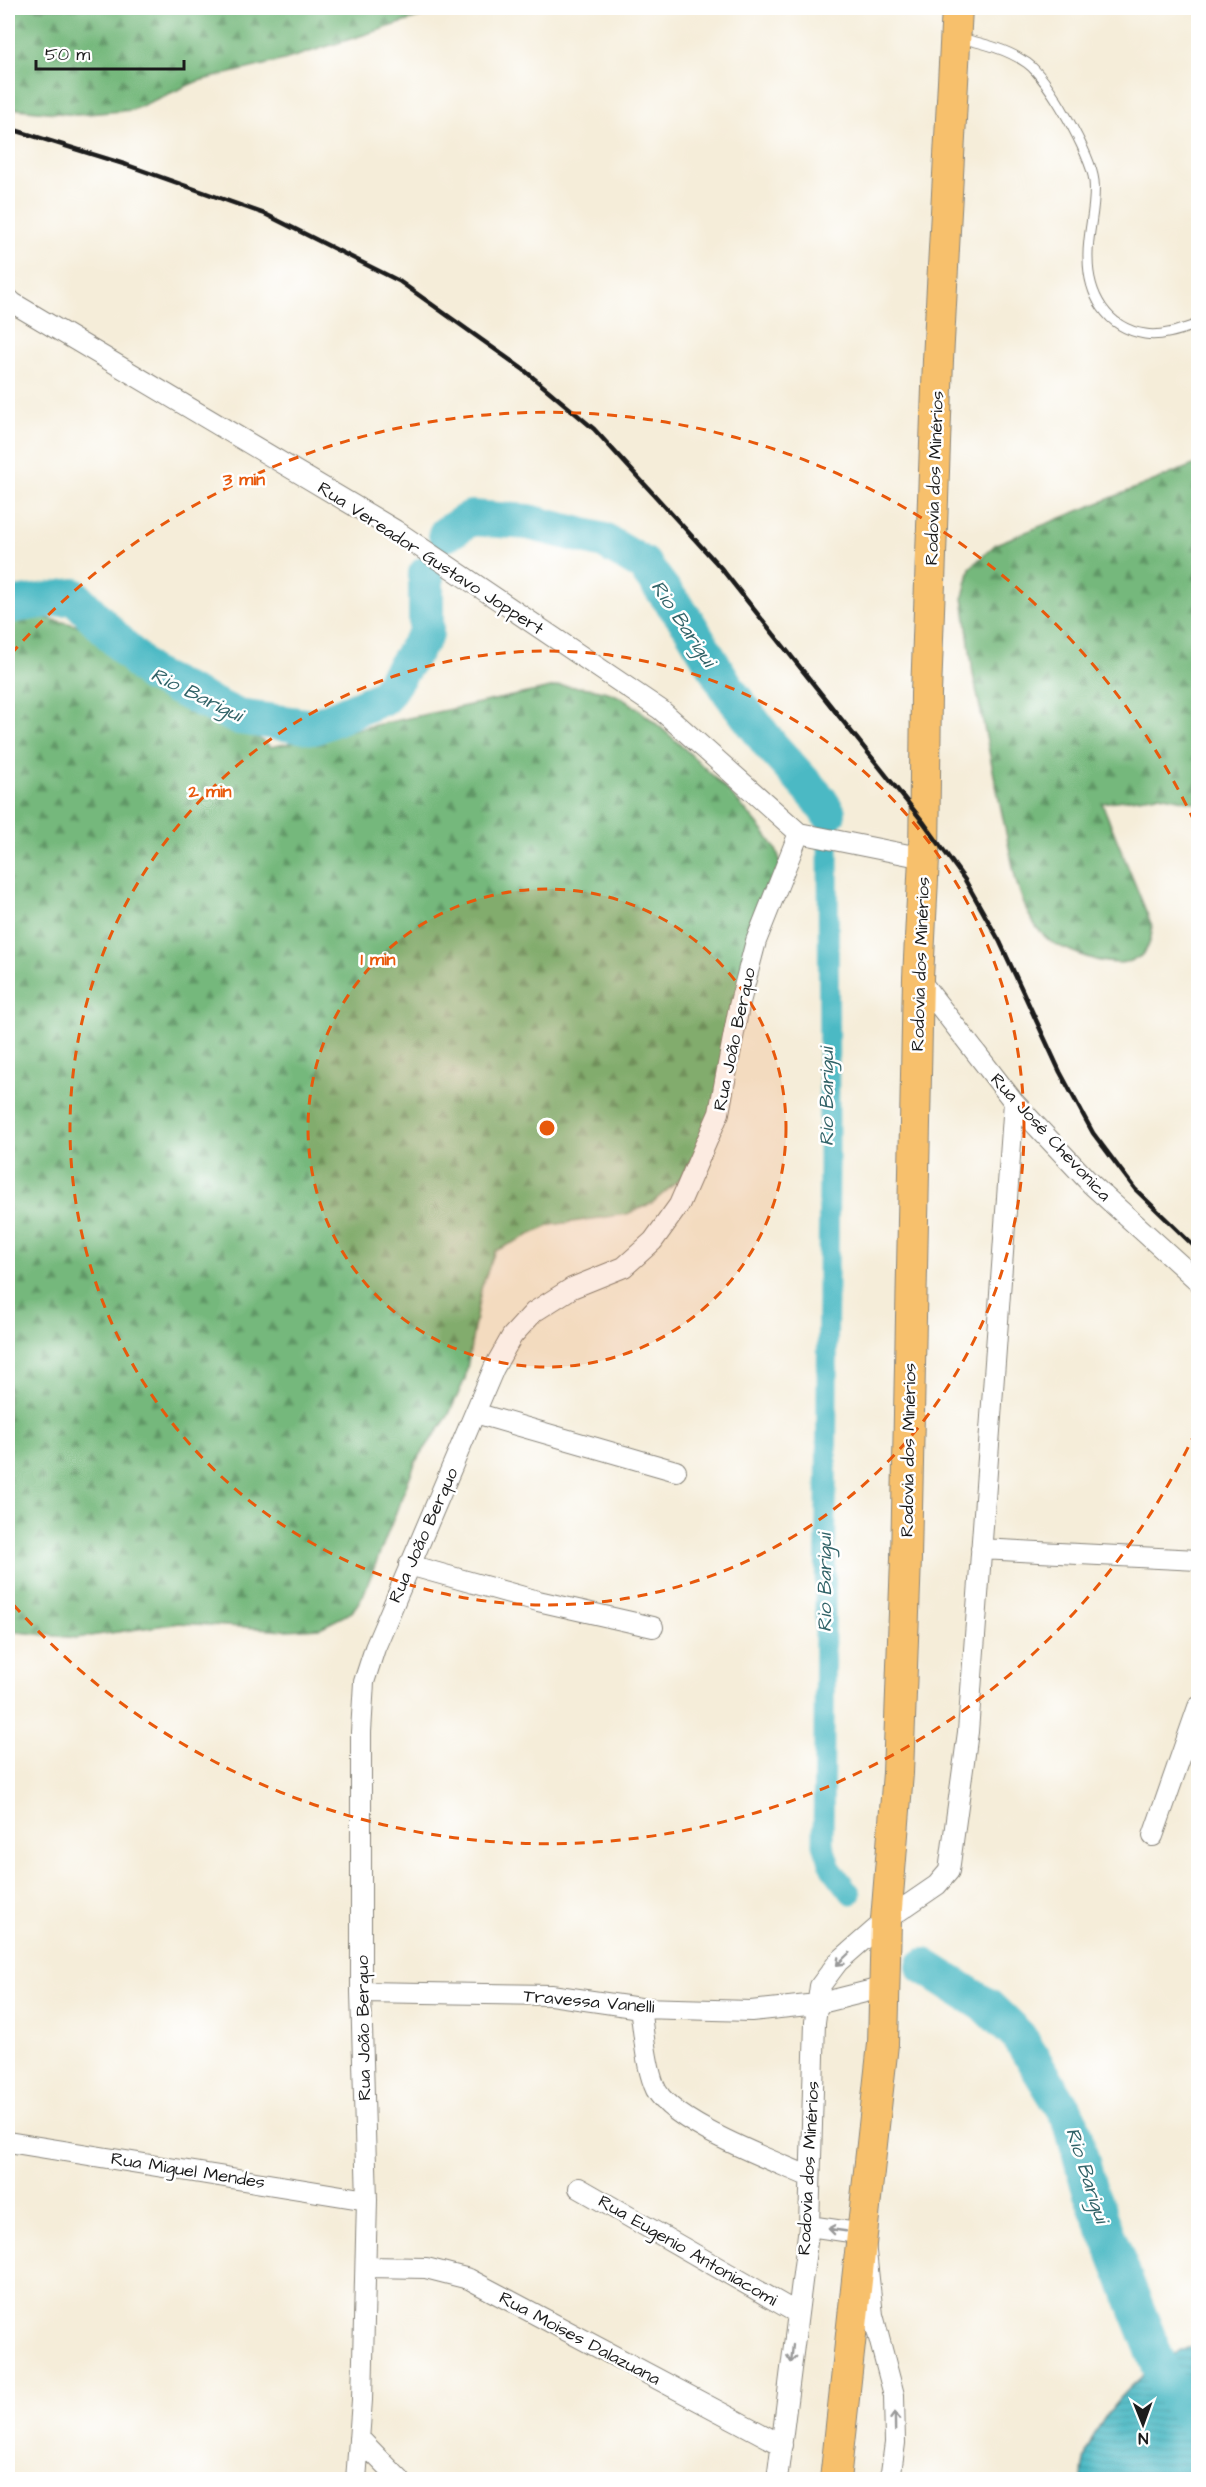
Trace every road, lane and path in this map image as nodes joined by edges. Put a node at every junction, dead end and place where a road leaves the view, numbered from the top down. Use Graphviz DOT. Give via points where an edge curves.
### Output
graph roads {
  1 [pos="957,8"];
  2 [pos="955,37"];
  3 [pos="8,298"];
  4 [pos="1198,324"];
  5 [pos="799,833"];
  6 [pos="924,858"];
  7 [pos="918,978"];
  8 [pos="1014,1102"];
  9 [pos="1198,1281"];
  10 [pos="475,1413"];
  11 [pos="676,1471"];
  12 [pos="981,1549"];
  13 [pos="1198,1560"];
  14 [pos="409,1565"];
  15 [pos="653,1627"];
  16 [pos="1198,1707"];
  17 [pos="1153,1836"];
  18 [pos="886,1920"];
  19 [pos="885,1987"];
  20 [pos="362,1992"];
  21 [pos="817,2004"];
  22 [pos="640,2008"];
  23 [pos="8,2142"];
  24 [pos="810,2177"];
  25 [pos="579,2188"];
  26 [pos="368,2200"];
  27 [pos="809,2226"];
  28 [pos="864,2234"];
  29 [pos="367,2267"];
  30 [pos="797,2313"];
  31 [pos="359,2438"];
  32 [pos="782,2445"];
  33 [pos="356,2480"];
  34 [pos="400,2480"];
  35 [pos="777,2480"];
  36 [pos="835,2480"];
  37 [pos="890,2480"];
  1 -- 2 [label="main road, Rodovia dos Minérios"];
  2 -- 4 [label="lane" via="990,45 1028,63 1054,96 1080,141 1094,180 1088,259 1095,301 1117,323 1145,334 1174,332"];
  2 -- 6 [label="main road, Rodovia dos Minérios" via="938,360"];
  3 -- 5 [label="street, Rua Vereador Gustavo Joppert" via="395,530 652,703"];
  5 -- 6 [label="street"];
  5 -- 10 [label="street, Rua João Berquo" via="756,941 719,1113 679,1205 653,1241 624,1267 572,1288 534,1312 512,1336"];
  6 -- 7 [label="main road, Rodovia dos Minérios"];
  7 -- 8 [label="street, Rua José Chevonica"];
  7 -- 18 [label="main road, Rodovia dos Minérios" via="905,1583 898,1773"];
  8 -- 9 [label="street, Rua José Chevonica" via="1092,1184"];
  8 -- 12 [label="street"];
  10 -- 11 [label="street"];
  10 -- 14 [label="street, Rua João Berquo"];
  12 -- 13 [label="street"];
  12 -- 18 [label="street" via="968,1732 949,1871 937,1885"];
  14 -- 15 [label="street" via="538,1601"];
  14 -- 20 [label="street, Rua João Berquo" via="364,1682"];
  16 -- 17 [label="street"];
  18 -- 19 [label="main road, Rodovia dos Minérios"];
  18 -- 21 [label="street, Rodovia dos Minérios, one-way" via="838,1962 820,1986"];
  19 -- 21 [label="street, Travessa Vanelli"];
  19 -- 28 [label="main road, Rodovia dos Minérios"];
  20 -- 22 [label="street, Travessa Vanelli" via="551,1995"];
  20 -- 26 [label="street, Rua João Berquo"];
  21 -- 22 [label="street, Travessa Vanelli" via="752,2010"];
  21 -- 24 [label="street, Rodovia dos Minérios"];
  22 -- 24 [label="street" via="654,2087 672,2108 702,2128"];
  23 -- 26 [label="street, Rua Miguel Mendes"];
  24 -- 27 [label="street, Rodovia dos Minérios"];
  25 -- 30 [label="street, Rua Eugenio Antoniacomi"];
  26 -- 29 [label="street, Rua João Berquo"];
  28 -- 27 [label="street, one-way"];
  27 -- 30 [label="street, Rodovia dos Minérios"];
  28 -- 36 [label="main road, Rodovia dos Minérios"];
  37 -- 28 [label="street, one-way" via="895,2443 894,2395 873,2315"];
  29 -- 31 [label="street, Rua João Berquo"];
  29 -- 32 [label="street, Rua Moises Dalazuana" via="426,2268 469,2279"];
  30 -- 32 [label="street, Rodovia dos Minérios, one-way"];
  31 -- 33 [label="street, Rua João Berquo"];
  31 -- 34 [label="street"];
  32 -- 35 [label="street, Rodovia dos Minérios"];
}
